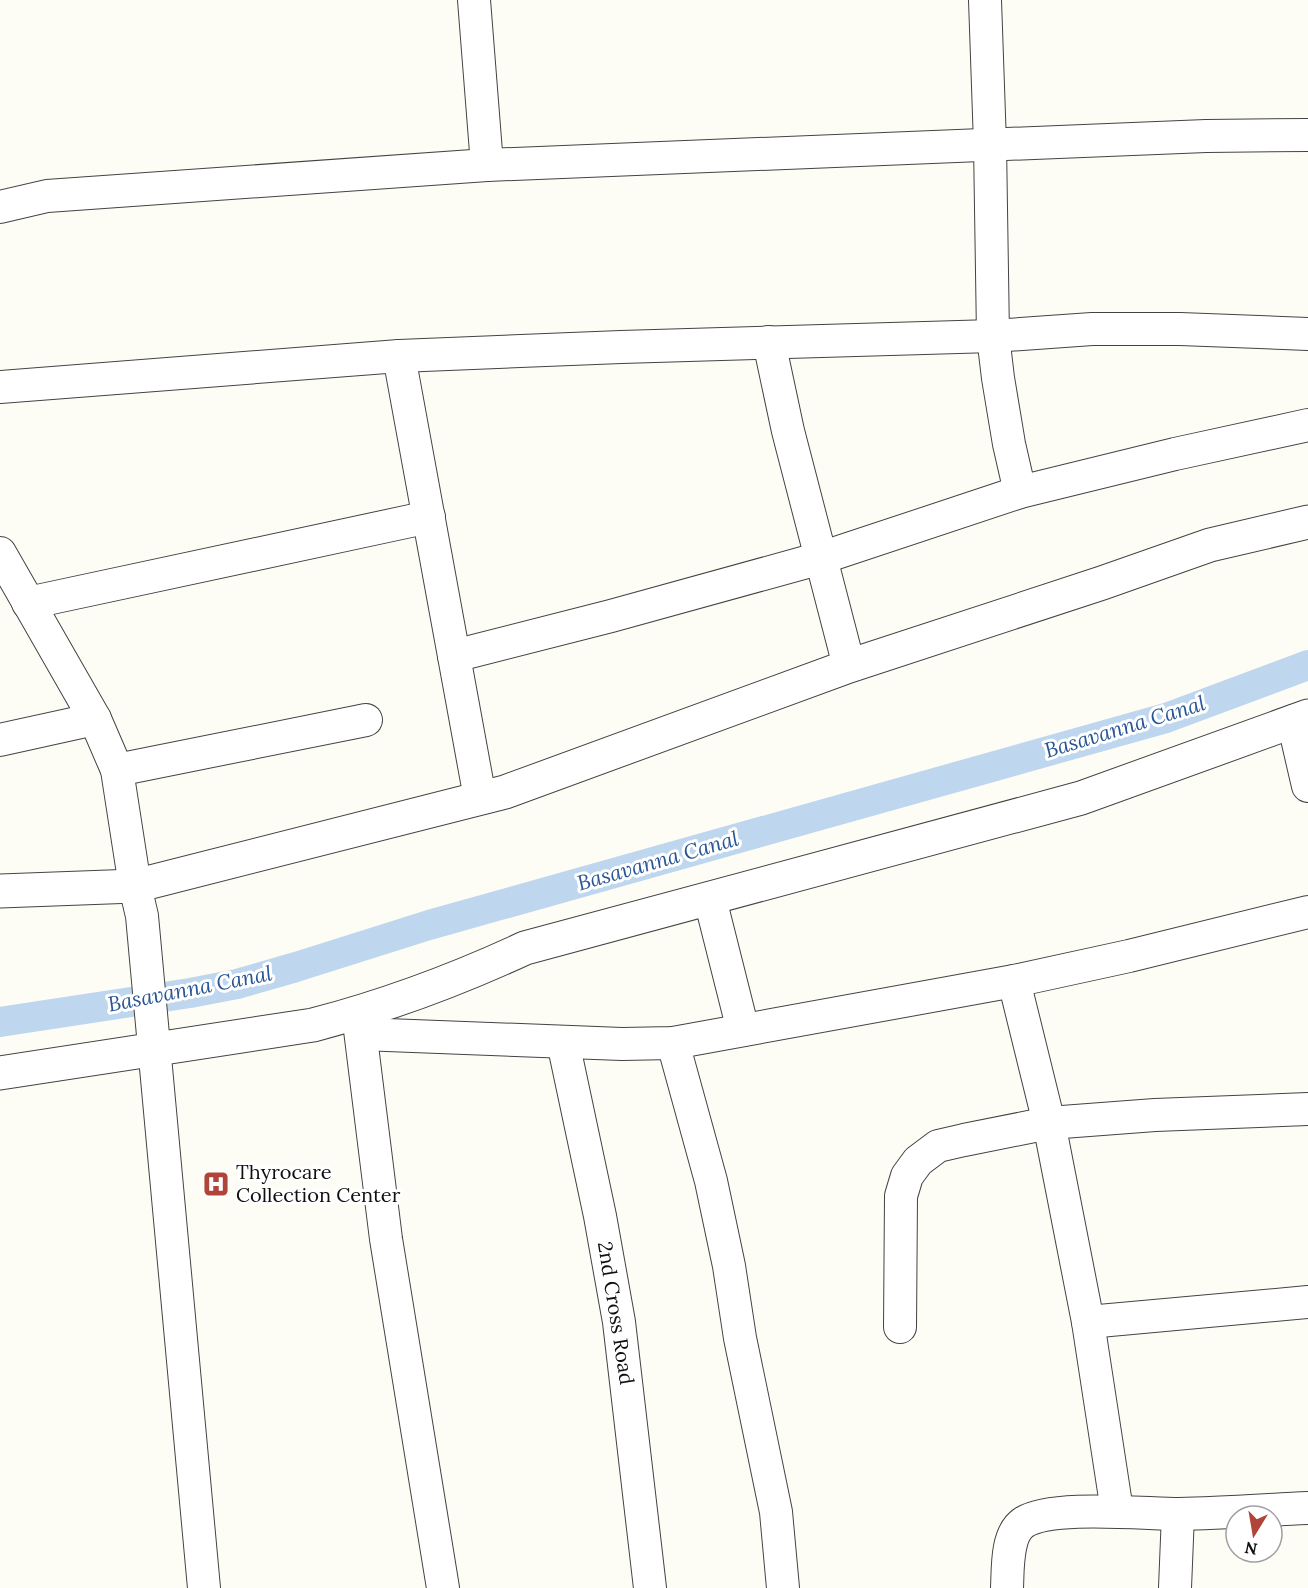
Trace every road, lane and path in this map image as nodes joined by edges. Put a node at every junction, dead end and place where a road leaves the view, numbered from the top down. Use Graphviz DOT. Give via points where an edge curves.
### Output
graph roads {
  1 [pos="474,0"];
  2 [pos="984,0"];
  3 [pos="1308,135"];
  4 [pos="990,144"];
  5 [pos="487,165"];
  6 [pos="0,207"];
  7 [pos="1308,334"];
  8 [pos="993,336"];
  9 [pos="769,342"];
  10 [pos="399,356"];
  11 [pos="0,387"];
  12 [pos="1308,425"];
  13 [pos="1020,492"];
  14 [pos="429,517"];
  15 [pos="1308,522"];
  16 [pos="0,553"];
  17 [pos="821,558"];
  18 [pos="28,603"];
  19 [pos="454,656"];
  20 [pos="849,666"];
  21 [pos="1301,718"];
  22 [pos="95,719"];
  23 [pos="366,720"];
  24 [pos="0,740"];
  25 [pos="117,770"];
  26 [pos="1308,786"];
  27 [pos="480,798"];
  28 [pos="0,891"];
  29 [pos="710,899"];
  30 [pos="138,901"];
  31 [pos="1308,912"];
  32 [pos="1014,981"];
  33 [pos="360,1023"];
  34 [pos="743,1030"];
  35 [pos="154,1034"];
  36 [pos="563,1042"];
  37 [pos="673,1043"];
  38 [pos="0,1073"];
  39 [pos="1308,1109"];
  40 [pos="1049,1123"];
  41 [pos="1308,1302"];
  42 [pos="1088,1322"];
  43 [pos="900,1327"];
  44 [pos="1308,1508"];
  45 [pos="1117,1511"];
  46 [pos="1178,1514"];
  47 [pos="204,1588"];
  48 [pos="443,1588"];
  49 [pos="650,1588"];
  50 [pos="783,1588"];
  51 [pos="1007,1588"];
  52 [pos="1175,1588"];
  1 -- 5 [label="street"];
  2 -- 4 [label="street"];
  3 -- 4 [label="street"];
  4 -- 5 [label="street"];
  4 -- 8 [label="street"];
  5 -- 6 [label="street" via="47,196"];
  7 -- 8 [label="street" via="1092,329"];
  8 -- 9 [label="street"];
  8 -- 13 [label="street"];
  9 -- 10 [label="street"];
  9 -- 17 [label="street"];
  10 -- 11 [label="street"];
  10 -- 14 [label="street"];
  12 -- 13 [label="street"];
  13 -- 17 [label="street"];
  14 -- 18 [label="street"];
  14 -- 19 [label="street"];
  15 -- 20 [label="street" via="1210,545"];
  16 -- 18 [label="street"];
  17 -- 19 [label="street"];
  17 -- 20 [label="street"];
  18 -- 22 [label="street"];
  19 -- 27 [label="street"];
  20 -- 27 [label="street"];
  21 -- 26 [label="street"];
  21 -- 29 [label="street" via="1081,798"];
  22 -- 24 [label="street"];
  22 -- 25 [label="street"];
  23 -- 25 [label="street"];
  25 -- 30 [label="street"];
  27 -- 30 [label="street"];
  28 -- 30 [label="street"];
  29 -- 33 [label="street" via="525,948"];
  29 -- 34 [label="street"];
  30 -- 35 [label="street"];
  31 -- 32 [label="street"];
  32 -- 34 [label="street"];
  32 -- 40 [label="street"];
  33 -- 35 [label="street"];
  33 -- 36 [label="street"];
  33 -- 48 [label="street" via="386,1239"];
  34 -- 37 [label="street"];
  35 -- 38 [label="street"];
  35 -- 47 [label="street"];
  36 -- 37 [label="street"];
  36 -- 49 [label="street, 2nd Cross Road" via="619,1322"];
  37 -- 50 [label="street" via="711,1181 729,1266 776,1512"];
  39 -- 40 [label="street"];
  40 -- 42 [label="street"];
  40 -- 43 [label="street" via="938,1146 918,1161 907,1176 901,1197"];
  41 -- 42 [label="street"];
  42 -- 45 [label="street"];
  44 -- 46 [label="street"];
  45 -- 46 [label="street"];
  45 -- 51 [label="street" via="1058,1513 1023,1523 1014,1536 1009,1555"];
  46 -- 52 [label="street"];
}
